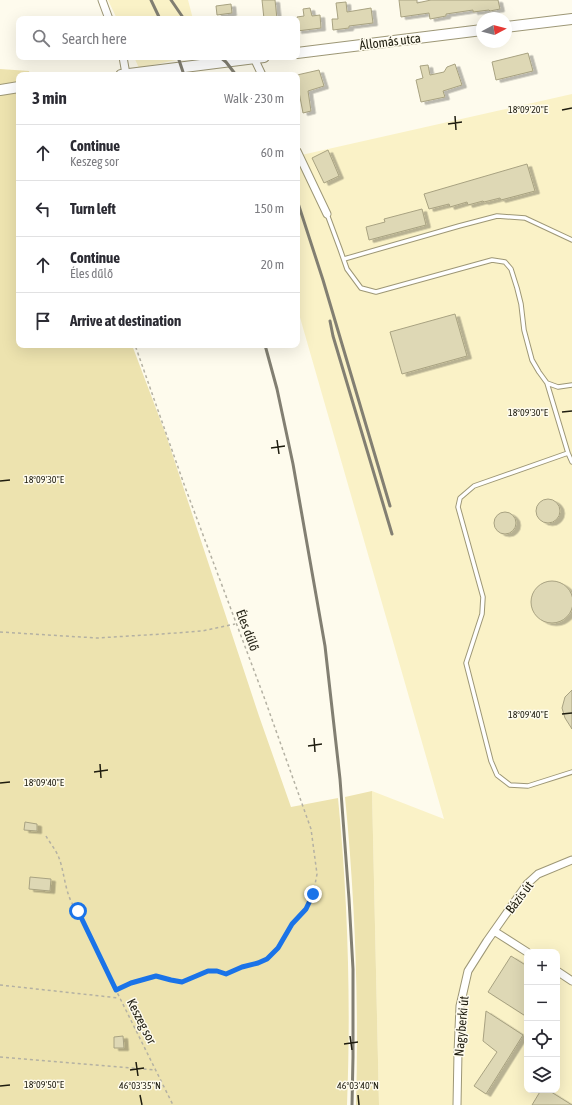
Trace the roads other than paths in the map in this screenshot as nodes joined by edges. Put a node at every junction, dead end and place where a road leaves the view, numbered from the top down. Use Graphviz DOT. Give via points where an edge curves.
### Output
graph roads {
  1 [pos="102,0"];
  2 [pos="109,16"];
  3 [pos="572,19"];
  4 [pos="512,26"];
  5 [pos="476,31"];
  6 [pos="300,53"];
  7 [pos="123,60"];
  8 [pos="243,60"];
  9 [pos="259,60"];
  10 [pos="124,72"];
  11 [pos="148,72"];
  12 [pos="261,72"];
  13 [pos="16,87"];
  14 [pos="0,90"];
  15 [pos="300,158"];
  16 [pos="327,214"];
  17 [pos="572,240"];
  18 [pos="344,259"];
  19 [pos="547,383"];
  20 [pos="572,385"];
  21 [pos="568,453"];
  22 [pos="572,462"];
  23 [pos="572,772"];
  24 [pos="572,860"];
  25 [pos="494,931"];
  26 [pos="524,950"];
  27 [pos="560,973"];
  28 [pos="572,981"];
  29 [pos="457,1105"];
  1 -- 2 [label="street"];
  3 -- 4 [label="main road"];
  5 -- 6 [label="main road, Állomás utca"];
  7 -- 10 [label="street"];
  8 -- 11 [label="main road"];
  9 -- 12 [label="street"];
  13 -- 14 [label="main road"];
  15 -- 16 [label="street"];
  16 -- 18 [label="lane"];
  17 -- 18 [label="lane" via="525,218 497,216"];
  18 -- 19 [label="lane" via="347,269 361,288 376,292 492,260 505,262 511,269 517,288 532,360"];
  19 -- 20 [label="lane" via="558,387"];
  19 -- 21 [label="lane"];
  21 -- 22 [label="lane"];
  21 -- 23 [label="lane" via="474,486 460,498 458,507 483,598 482,614 466,663 491,761 497,775 510,785 528,786"];
  24 -- 25 [label="street, Bázis út" via="538,874 527,884"];
  25 -- 26 [label="street"];
  25 -- 29 [label="street, Nagyberki út" via="468,971 460,1006"];
  27 -- 28 [label="street"];
}
